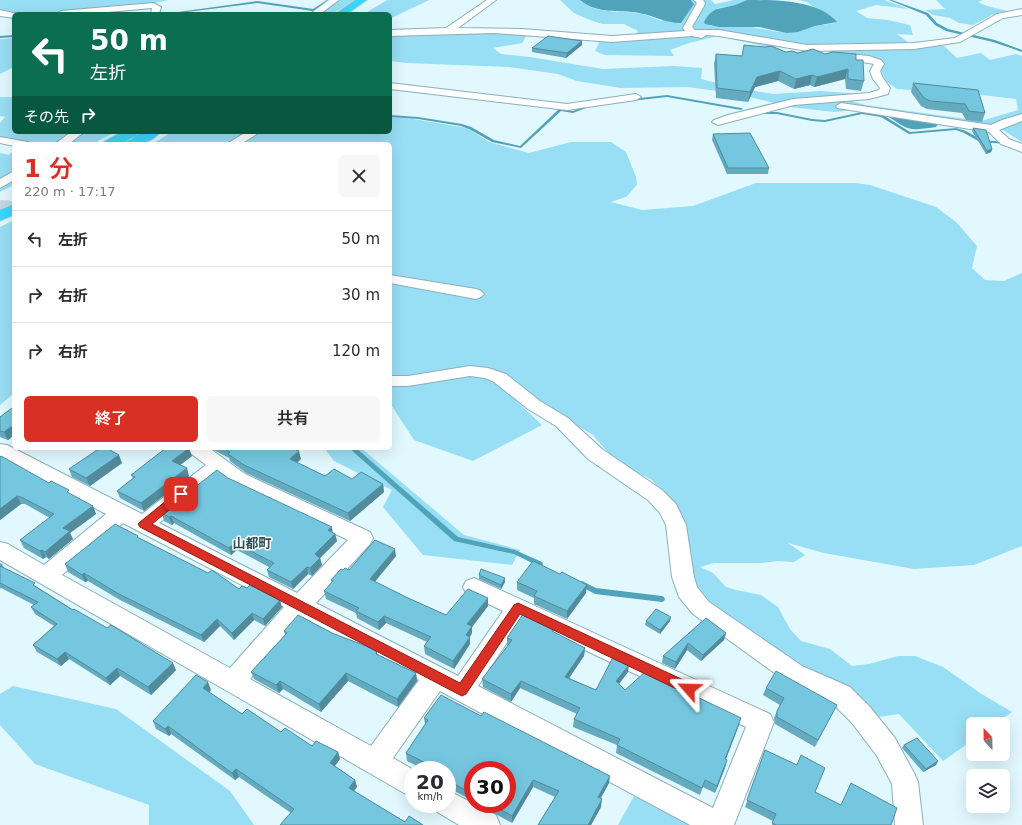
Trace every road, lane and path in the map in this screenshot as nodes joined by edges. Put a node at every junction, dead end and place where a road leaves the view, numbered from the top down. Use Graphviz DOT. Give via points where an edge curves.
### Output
graph roads {
  1 [pos="336,0"];
  2 [pos="362,0"];
  3 [pos="375,0"];
  4 [pos="492,0"];
  5 [pos="698,0"];
  6 [pos="81,12"];
  7 [pos="156,12"];
  8 [pos="317,12"];
  9 [pos="343,12"];
  10 [pos="357,12"];
  11 [pos="1022,12"];
  12 [pos="0,13"];
  13 [pos="12,14"];
  14 [pos="449,30"];
  15 [pos="392,33"];
  16 [pos="693,33"];
  17 [pos="819,49"];
  18 [pos="772,51"];
  19 [pos="392,86"];
  20 [pos="636,97"];
  21 [pos="793,102"];
  22 [pos="1022,117"];
  23 [pos="718,122"];
  24 [pos="993,128"];
  25 [pos="75,134"];
  26 [pos="128,134"];
  27 [pos="149,134"];
  28 [pos="250,134"];
  29 [pos="0,140"];
  30 [pos="12,142"];
  31 [pos="64,142"];
  32 [pos="114,142"];
  33 [pos="135,142"];
  34 [pos="236,142"];
  35 [pos="1013,145"];
  36 [pos="12,176"];
  37 [pos="0,184"];
  38 [pos="12,197"];
  39 [pos="0,203"];
  40 [pos="12,210"];
  41 [pos="0,216"];
  42 [pos="392,278"];
  43 [pos="476,294"];
  44 [pos="392,381"];
  45 [pos="199,450"];
  46 [pos="2,454"];
  47 [pos="218,464"];
  48 [pos="122,512"];
  49 [pos="144,524"];
  50 [pos="0,550"];
  51 [pos="46,576"];
  52 [pos="474,587"];
  53 [pos="300,605"];
  54 [pos="518,608"];
  55 [pos="436,676"];
  56 [pos="233,682"];
  57 [pos="462,690"];
  58 [pos="375,762"];
  59 [pos="404,779"];
  60 [pos="456,808"];
  61 [pos="486,825"];
  62 [pos="719,825"];
  63 [pos="909,825"];
  1 -- 8 [label="street"];
  2 -- 9 [label="highway"];
  3 -- 10 [label="highway"];
  4 -- 14 [label="street"];
  5 -- 16 [label="street" via="700,6 687,28"];
  6 -- 7 [label="street" via="153,5 157,7"];
  11 -- 17 [label="street" via="1000,16 957,40 914,46"];
  12 -- 13 [label="street"];
  14 -- 15 [label="street"];
  14 -- 16 [label="street" via="507,30 620,39"];
  16 -- 17 [label="street" via="719,33"];
  16 -- 18 [label="street"];
  17 -- 21 [label="street" via="835,56 878,62 875,71 885,88 884,92 870,96"];
  19 -- 20 [label="street" via="567,107"];
  21 -- 23 [label="street"];
  21 -- 24 [label="street" via="813,107 846,106"];
  22 -- 24 [label="street"];
  24 -- 35 [label="street" via="996,134"];
  25 -- 31 [label="street"];
  26 -- 32 [label="highway"];
  27 -- 33 [label="highway"];
  28 -- 34 [label="street"];
  29 -- 30 [label="street"];
  36 -- 37 [label="street"];
  38 -- 39 [label="highway"];
  40 -- 41 [label="highway"];
  42 -- 43 [label="street"];
  44 -- 63 [label="street" via="408,381 470,371 488,373 500,378 534,405 562,422 595,454 655,495 669,510 676,525 682,577 687,591 701,608 793,673 840,695 862,715 886,747 905,782"];
  45 -- 47 [label="street"];
  46 -- 48 [label="street"];
  47 -- 49 [label="street"];
  47 -- 53 [label="street" via="238,479 363,538"];
  48 -- 49 [label="street"];
  48 -- 51 [label="street"];
  49 -- 53 [label="street"];
  50 -- 51 [label="street"];
  51 -- 56 [label="street"];
  52 -- 54 [label="street"];
  53 -- 55 [label="street"];
  53 -- 56 [label="street"];
  54 -- 57 [label="street"];
  54 -- 62 [label="street" via="760,722"];
  55 -- 57 [label="street"];
  55 -- 58 [label="street"];
  56 -- 58 [label="street"];
  57 -- 62 [label="street"];
  58 -- 59 [label="street"];
  60 -- 61 [label="street"];
}
